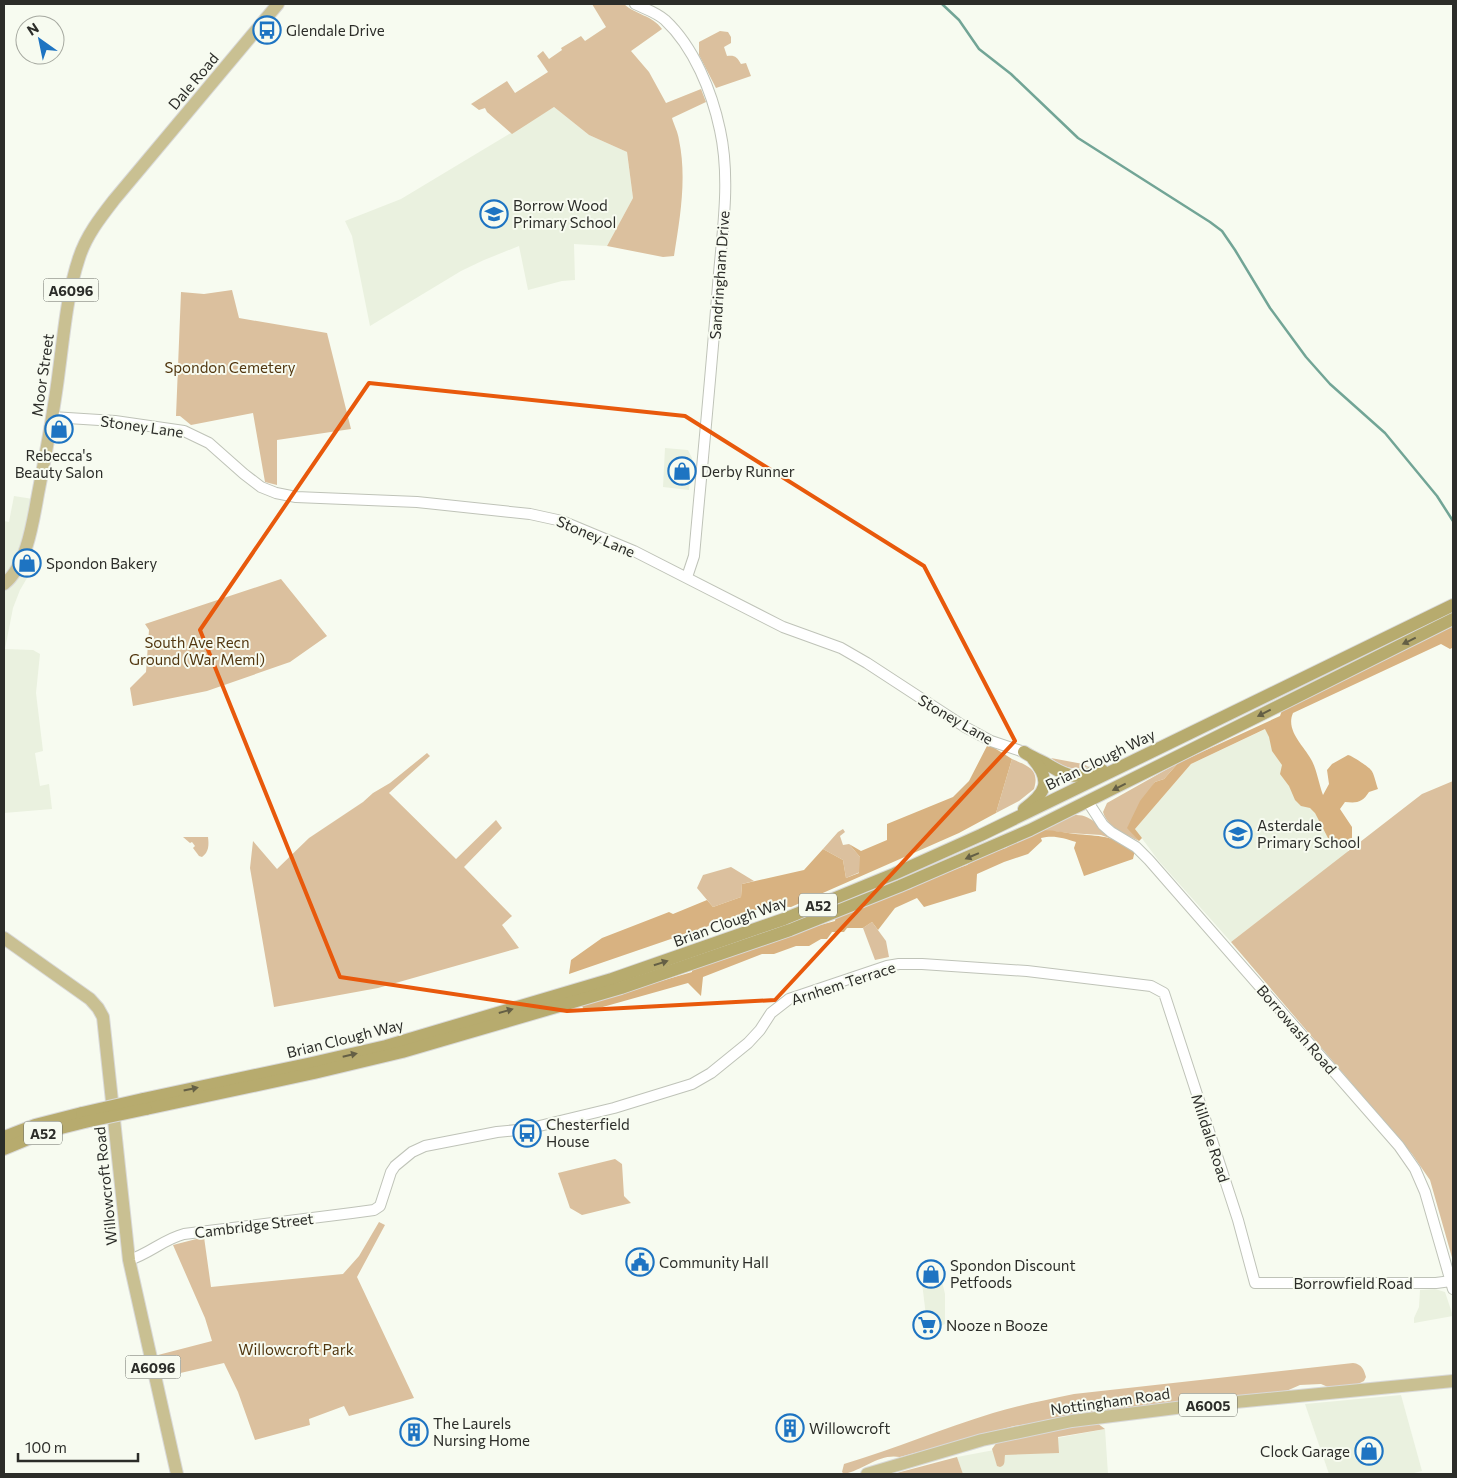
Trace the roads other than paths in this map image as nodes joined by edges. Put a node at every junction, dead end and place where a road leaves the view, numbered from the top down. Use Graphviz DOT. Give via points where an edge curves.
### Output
graph roads {
  1 [pos="278,4"];
  2 [pos="635,4"];
  3 [pos="132,179"];
  4 [pos="52,417"];
  5 [pos="687,577"];
  6 [pos="4,584"];
  7 [pos="1453,605"];
  8 [pos="1453,619"];
  9 [pos="1174,741"];
  10 [pos="1028,755"];
  11 [pos="1088,802"];
  12 [pos="1002,825"];
  13 [pos="4,938"];
  14 [pos="1164,993"];
  15 [pos="145,1104"];
  16 [pos="83,1118"];
  17 [pos="4,1137"];
  18 [pos="4,1149"];
  19 [pos="382,1203"];
  20 [pos="129,1260"];
  21 [pos="1255,1283"];
  22 [pos="1452,1285"];
  23 [pos="1453,1381"];
  24 [pos="177,1474"];
  25 [pos="867,1474"];
  1 -- 3 [label="main road, Dale Road / A6096"];
  2 -- 5 [label="street, Sandringham Drive" via="664,19 698,67 715,110 725,162 719,276 694,556"];
  3 -- 4 [label="main road, Moor Street / A6096" via="96,224 80,256 70,296"];
  4 -- 5 [label="street, Stoney Lane" via="116,421 184,431 209,442 254,482 283,495 417,502 548,517 582,528"];
  4 -- 6 [label="main road, Moor Street / A6096" via="25,549 17,570"];
  5 -- 10 [label="street, Stoney Lane" via="782,627 841,648 965,728"];
  7 -- 9 [label="highway, Brian Clough Way / A52"];
  8 -- 11 [label="highway, Brian Clough Way / A52, one-way"];
  9 -- 10 [label="highway" via="1081,776 1065,774"];
  9 -- 12 [label="highway, Brian Clough Way / A52"];
  10 -- 12 [label="highway" via="1044,775 1044,789 1033,803"];
  11 -- 15 [label="highway, Brian Clough Way / A52, one-way" via="978,853 820,918 658,976 375,1059"];
  11 -- 22 [label="street, Borrowash Road" via="1103,825 1149,860 1399,1146 1415,1169 1425,1192"];
  15 -- 12 [label="highway, Brian Clough Way / A52, one-way" via="367,1051 612,979 814,907"];
  13 -- 20 [label="main road, Willowcroft Road / A6096" via="90,998 103,1017"];
  14 -- 19 [label="street, Arnhem Terrace" via="1151,986 1027,971 922,964 887,966 788,999 771,1013 748,1043 711,1074 692,1084 527,1129 425,1146 412,1152 396,1166"];
  14 -- 21 [label="street, Milldale Road" via="1238,1220"];
  15 -- 16 [label="highway, Brian Clough Way / A52, bridge"];
  16 -- 17 [label="highway, Brian Clough Way / A52" via="35,1125"];
  16 -- 18 [label="highway, Brian Clough Way / A52"];
  19 -- 20 [label="street, Cambridge Street" via="377,1208 359,1212 184,1234"];
  20 -- 24 [label="main road, Willowcroft Road / A6096"];
  21 -- 22 [label="street, Borrowfield Road"];
  23 -- 25 [label="main road, Nottingham Road / A6005" via="1072,1421 964,1444"];
}
